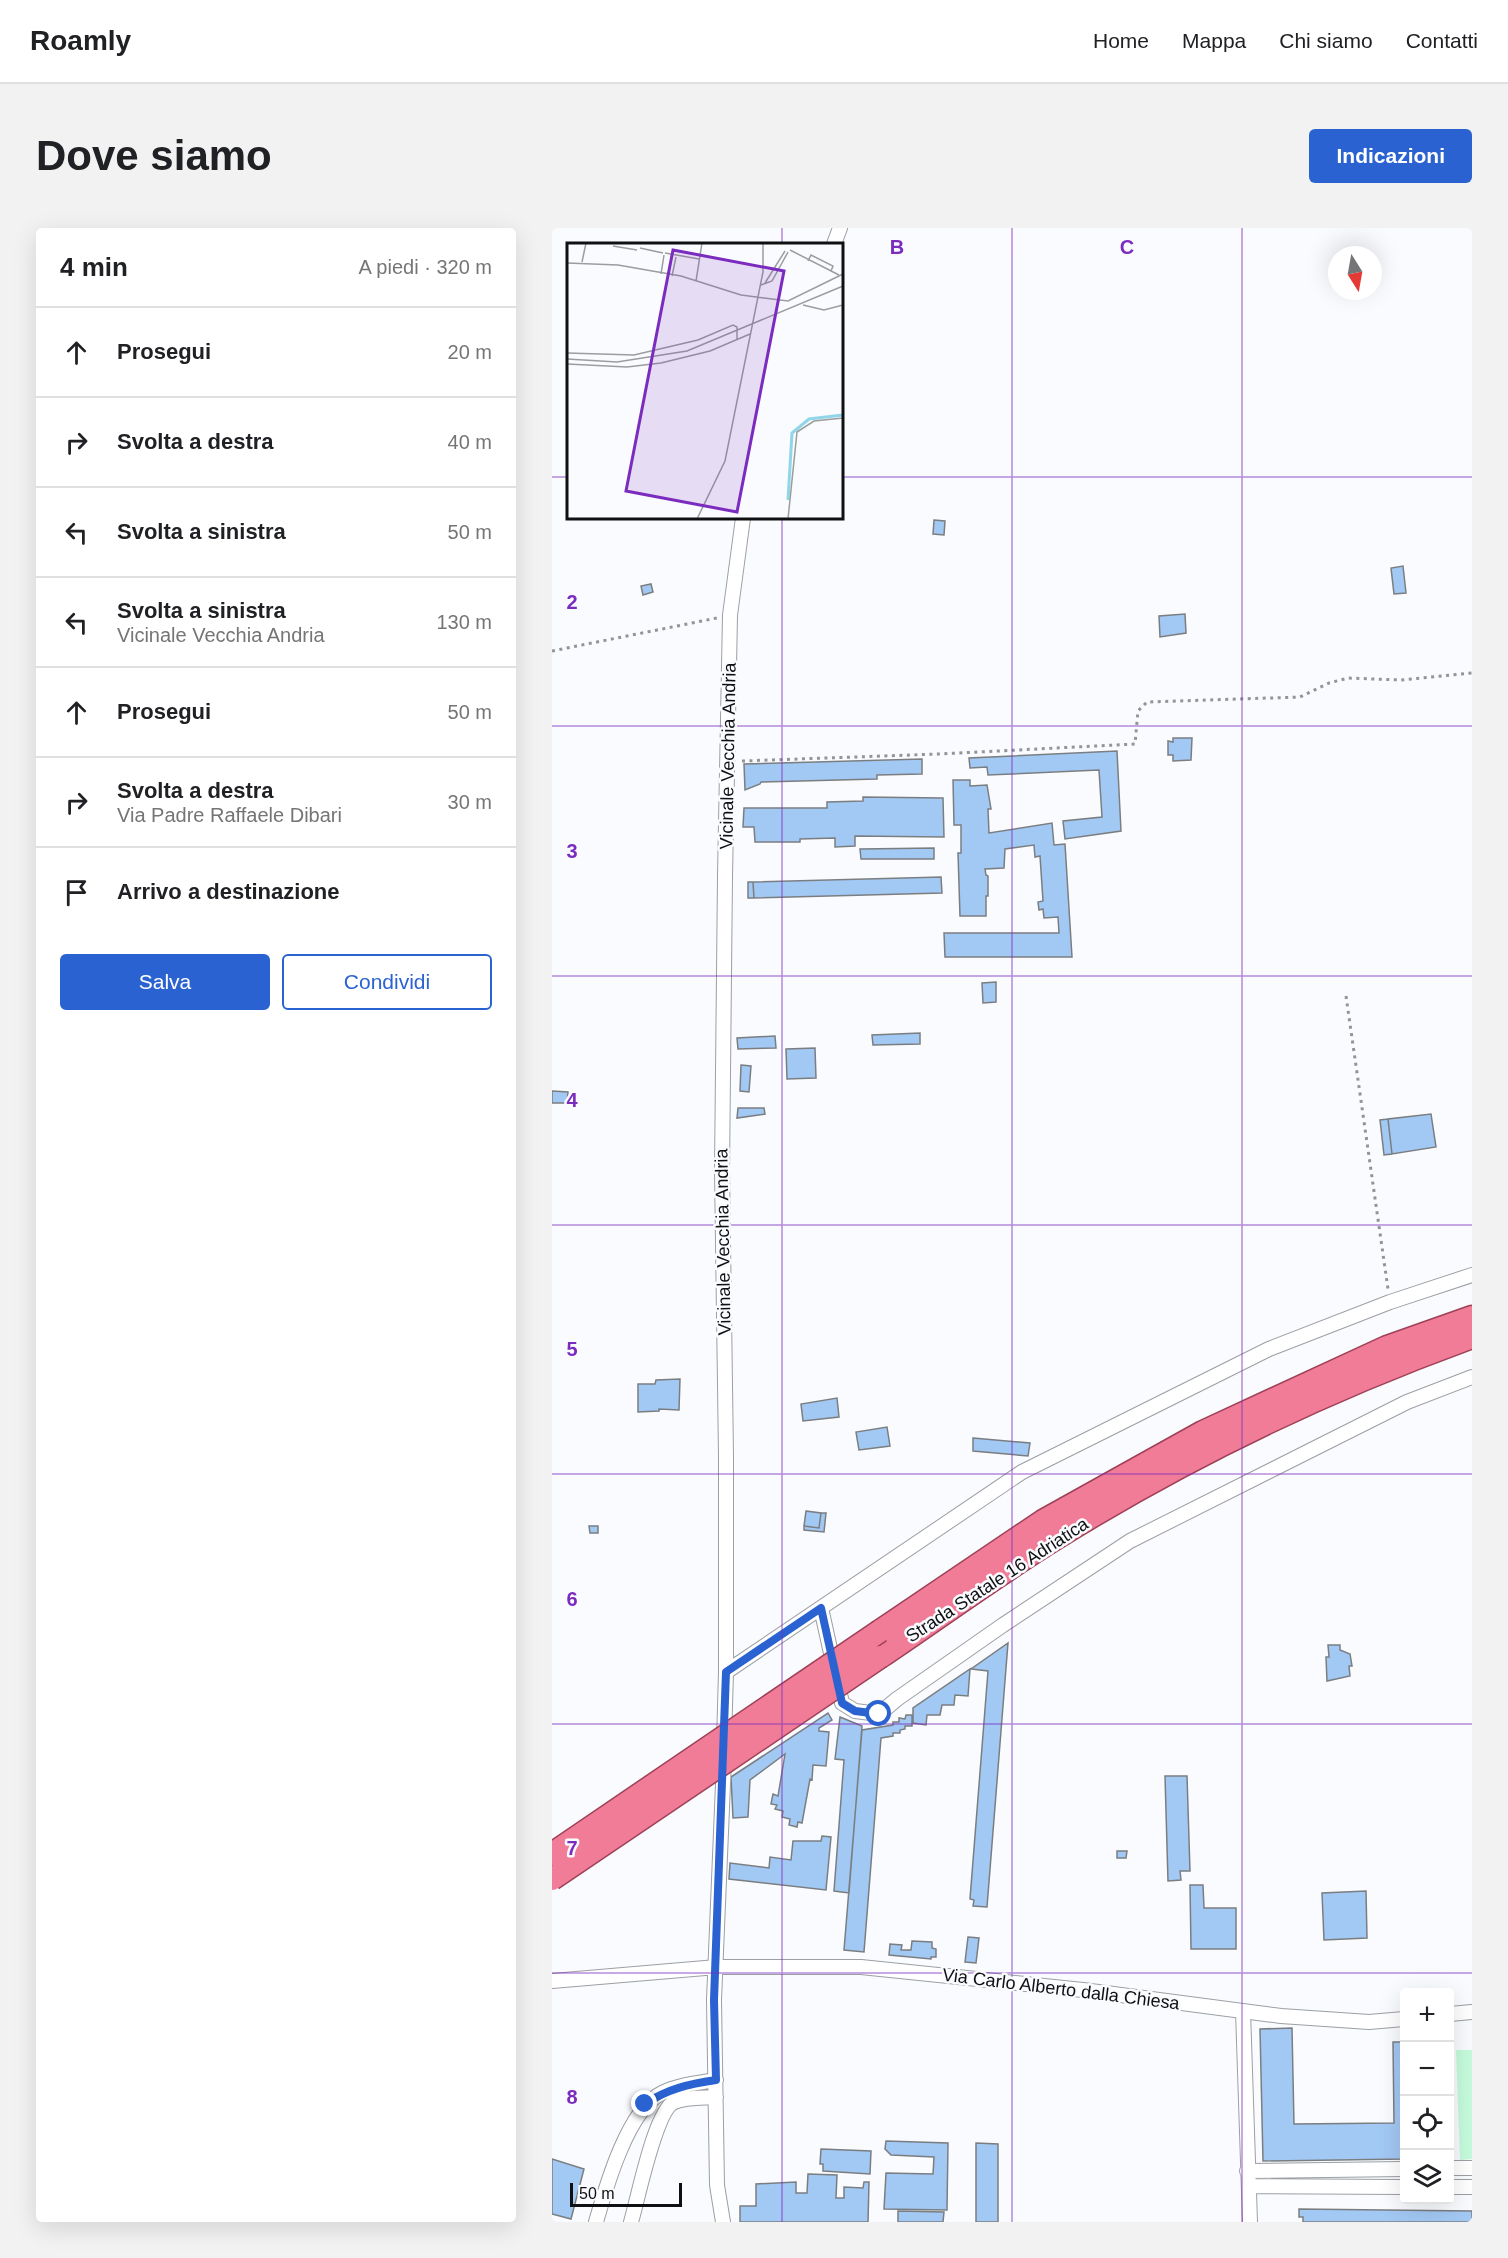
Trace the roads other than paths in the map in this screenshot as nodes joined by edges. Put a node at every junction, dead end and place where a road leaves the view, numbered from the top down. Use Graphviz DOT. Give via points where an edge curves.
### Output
graph roads {
  1 [pos="840,228"];
  2 [pos="834,243"];
  3 [pos="743,519"];
  4 [pos="1472,1275"];
  5 [pos="1472,1317"];
  6 [pos="1472,1337"];
  7 [pos="1472,1377"];
  8 [pos="821,1608"];
  9 [pos="726,1672"];
  10 [pos="552,1854"];
  11 [pos="552,1879"];
  12 [pos="717,1967"];
  13 [pos="552,1981"];
  14 [pos="1242,2011"];
  15 [pos="1472,2012"];
  16 [pos="1454,2014"];
  17 [pos="1400,2019"];
  18 [pos="716,2080"];
  19 [pos="716,2097"];
  20 [pos="1454,2168"];
  21 [pos="1472,2168"];
  22 [pos="1400,2169"];
  23 [pos="1247,2171"];
  24 [pos="1249,2186"];
  25 [pos="1400,2187"];
  26 [pos="1454,2187"];
  27 [pos="1472,2187"];
  28 [pos="596,2222"];
  29 [pos="631,2222"];
  30 [pos="723,2222"];
  31 [pos="1250,2222"];
  1 -- 2 [label="street"];
  3 -- 9 [label="street, Vicinale Vecchia Andria" via="730,615 722,1170"];
  4 -- 8 [label="street" via="1269,1349 1022,1472"];
  5 -- 10 [label="highway, Strada Statale 16 Adriatica, bridge" via="1387,1347 1203,1432 1043,1521"];
  6 -- 11 [label="highway, Strada Statale 16 Adriatica, bridge" via="1392,1366 1211,1449 1053,1540"];
  7 -- 8 [label="street" via="1407,1402 1130,1541 993,1631 879,1714 855,1711 842,1703"];
  8 -- 9 [label="street"];
  9 -- 12 [label="street, Vicinale Vecchia Andria"];
  12 -- 13 [label="street, Via Carlo Alberto dalla Chiesa"];
  12 -- 14 [label="street, Via Carlo Alberto dalla Chiesa" via="861,1967"];
  12 -- 18 [label="street, Vicinale Vecchia Andria"];
  14 -- 17 [label="street, Via Carlo Alberto dalla Chiesa" via="1368,2022"];
  14 -- 23 [label="street"];
  15 -- 16 [label="street"];
  18 -- 19 [label="street, Vicinale Vecchia Andria"];
  18 -- 28 [label="street" via="672,2089 645,2104 630,2128"];
  19 -- 29 [label="street" via="673,2103 665,2110"];
  19 -- 30 [label="street, Vicinale Vecchia Andria" via="717,2185"];
  20 -- 21 [label="street"];
  22 -- 23 [label="street"];
  23 -- 24 [label="street"];
  24 -- 25 [label="street"];
  24 -- 31 [label="street"];
  26 -- 27 [label="street"];
}
